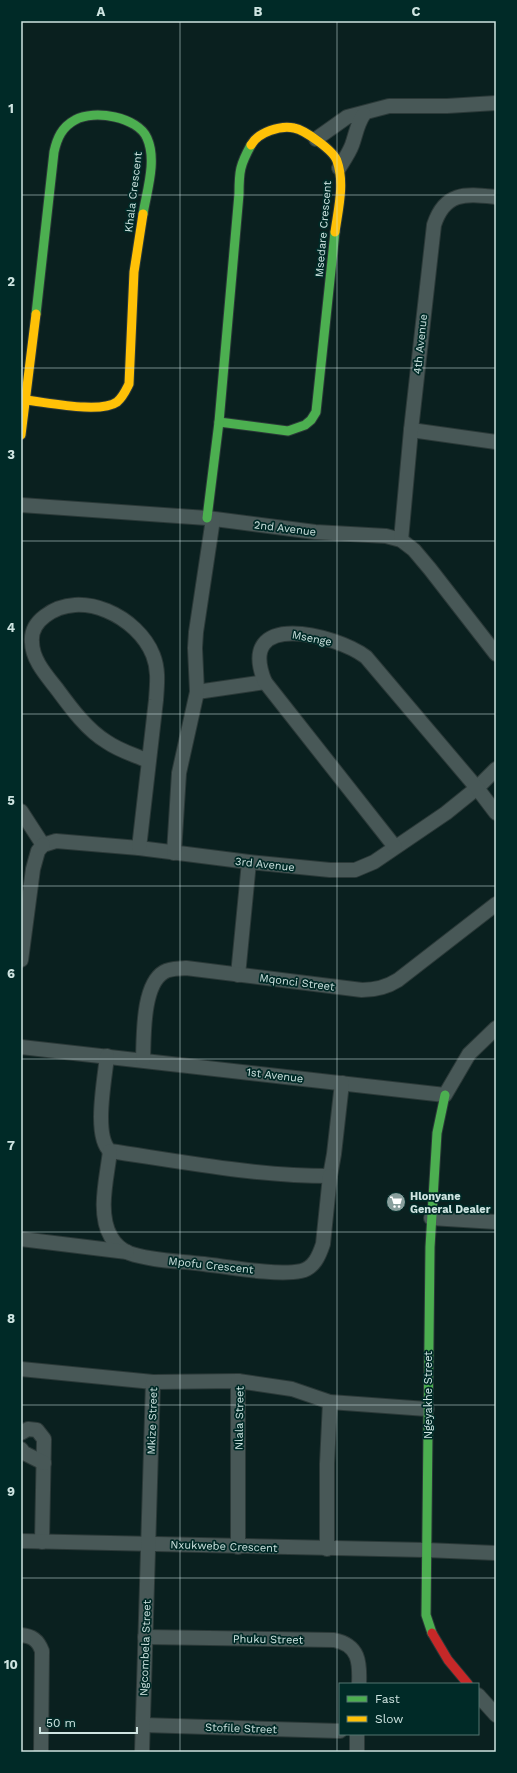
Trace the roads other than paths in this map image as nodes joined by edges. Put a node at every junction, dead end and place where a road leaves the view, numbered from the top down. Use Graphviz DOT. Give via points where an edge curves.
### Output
graph roads {
  1 [pos="496,103"];
  2 [pos="364,114"];
  3 [pos="316,139"];
  4 [pos="339,168"];
  5 [pos="496,197"];
  6 [pos="25,400"];
  7 [pos="220,422"];
  8 [pos="410,430"];
  9 [pos="21,435"];
  10 [pos="496,442"];
  11 [pos="21,505"];
  12 [pos="210,519"];
  13 [pos="401,540"];
  14 [pos="496,654"];
  15 [pos="265,682"];
  16 [pos="197,692"];
  17 [pos="148,761"];
  18 [pos="496,769"];
  19 [pos="477,788"];
  20 [pos="21,811"];
  21 [pos="496,813"];
  22 [pos="43,845"];
  23 [pos="395,847"];
  24 [pos="139,848"];
  25 [pos="174,853"];
  26 [pos="248,862"];
  27 [pos="496,904"];
  28 [pos="21,954"];
  29 [pos="238,975"];
  30 [pos="496,1028"];
  31 [pos="21,1047"];
  32 [pos="107,1056"];
  33 [pos="143,1060"];
  34 [pos="342,1083"];
  35 [pos="445,1095"];
  36 [pos="110,1151"];
  37 [pos="330,1176"];
  38 [pos="431,1218"];
  39 [pos="496,1222"];
  40 [pos="21,1239"];
  41 [pos="129,1253"];
  42 [pos="21,1369"];
  43 [pos="238,1381"];
  44 [pos="153,1382"];
  45 [pos="330,1402"];
  46 [pos="428,1409"];
  47 [pos="21,1434"];
  48 [pos="21,1450"];
  49 [pos="44,1463"];
  50 [pos="21,1541"];
  51 [pos="42,1542"];
  52 [pos="148,1544"];
  53 [pos="238,1547"];
  54 [pos="327,1549"];
  55 [pos="426,1550"];
  56 [pos="496,1553"];
  57 [pos="21,1635"];
  58 [pos="145,1637"];
  59 [pos="359,1683"];
  60 [pos="467,1683"];
  61 [pos="479,1696"];
  62 [pos="494,1710"];
  63 [pos="143,1725"];
  64 [pos="339,1731"];
  65 [pos="357,1735"];
  66 [pos="41,1752"];
  67 [pos="142,1752"];
  68 [pos="357,1752"];
  1 -- 2 [label="street" via="389,106"];
  2 -- 3 [label="street" via="347,117"];
  2 -- 4 [label="street" via="358,123 353,144"];
  3 -- 4 [label="street, Msedare Crescent" via="327,147 337,160"];
  3 -- 7 [label="street, Msedare Crescent" via="296,128 288,127 263,133 252,142 242,161 239,172"];
  4 -- 7 [label="street, Msedare Crescent" via="340,189 314,419 300,429 288,431"];
  5 -- 8 [label="street, 4th Avenue" via="460,196 448,201 437,214"];
  6 -- 6 [label="street, Khala Crescent" via="57,140 64,128 74,120 86,116 111,116 130,122 141,128 148,138 151,161 134,272 129,384 123,397 115,404 105,407"];
  6 -- 9 [label="street, Khala Crescent"];
  7 -- 12 [label="street, Msedare Crescent"];
  8 -- 10 [label="street"];
  8 -- 13 [label="street, 4th Avenue"];
  11 -- 12 [label="street, 2nd Avenue"];
  12 -- 13 [label="street, 2nd Avenue" via="315,532 386,536"];
  12 -- 16 [label="street" via="196,632"];
  13 -- 14 [label="street, 2nd Avenue" via="426,564"];
  15 -- 16 [label="street"];
  15 -- 19 [label="street, Msenge" via="260,656 267,641 274,636 284,633 300,634 327,639 357,651 366,657"];
  15 -- 23 [label="street, Msenge"];
  16 -- 25 [label="street" via="179,773"];
  17 -- 17 [label="street" via="120,750 97,735 42,669 32,642 33,632 39,621 52,611 84,605 102,609 117,615 142,637 156,666 157,680"];
  17 -- 24 [label="street"];
  18 -- 19 [label="street, 3rd Avenue"];
  19 -- 21 [label="street"];
  19 -- 23 [label="street, 3rd Avenue" via="446,813"];
  20 -- 22 [label="street"];
  22 -- 24 [label="street, 3rd Avenue" via="56,841"];
  22 -- 28 [label="street" via="38,851 33,869"];
  23 -- 26 [label="street, 3rd Avenue" via="363,867 347,871"];
  24 -- 25 [label="street, 3rd Avenue"];
  25 -- 26 [label="street, 3rd Avenue"];
  26 -- 29 [label="street"];
  27 -- 29 [label="street, Mqonci Street" via="390,985 372,990"];
  29 -- 33 [label="street, Mqonci Street" via="186,968 165,971 159,976 150,993 146,1009"];
  30 -- 35 [label="street" via="470,1054"];
  31 -- 32 [label="street, 1st Avenue"];
  32 -- 33 [label="street, 1st Avenue"];
  32 -- 36 [label="street" via="101,1130 103,1142"];
  33 -- 34 [label="street, 1st Avenue"];
  34 -- 35 [label="street, 1st Avenue"];
  34 -- 37 [label="street, Mpofu Crescent"];
  35 -- 38 [label="street, Ngeyakhe Street" via="437,1133"];
  36 -- 37 [label="street" via="236,1171"];
  36 -- 41 [label="street, Mpofu Crescent" via="104,1218 116,1244"];
  37 -- 41 [label="street, Mpofu Crescent" via="323,1244 313,1263 302,1271 274,1272"];
  38 -- 39 [label="street"];
  38 -- 46 [label="street, Ngeyakhe Street"];
  40 -- 41 [label="street"];
  42 -- 44 [label="street"];
  43 -- 44 [label="street, Mkize Street"];
  43 -- 45 [label="street, Nlala Street" via="292,1389"];
  43 -- 53 [label="street, Nlala Street"];
  44 -- 52 [label="street, Mkize Street"];
  45 -- 46 [label="street, Nlala Street"];
  45 -- 54 [label="street"];
  46 -- 55 [label="street, Ngeyakhe Street"];
  47 -- 49 [label="street" via="33,1428 42,1434"];
  48 -- 49 [label="street"];
  49 -- 51 [label="street"];
  50 -- 51 [label="street, Nxukwebe Crescent"];
  51 -- 52 [label="street, Nxukwebe Crescent"];
  52 -- 53 [label="street, Nxukwebe Crescent"];
  52 -- 58 [label="street, Ngcombela Street"];
  53 -- 54 [label="street, Nxukwebe Crescent"];
  54 -- 55 [label="street, Nxukwebe Crescent"];
  55 -- 56 [label="street, Nxukwebe Crescent"];
  55 -- 60 [label="street, Ngeyakhe Street" via="426,1615 436,1644"];
  57 -- 66 [label="street" via="34,1638 42,1651"];
  58 -- 59 [label="street, Phuku Street" via="334,1640 350,1646 356,1653"];
  58 -- 63 [label="street, Ngcombela Street"];
  61 -- 62 [label="street"];
  63 -- 64 [label="street, Stofile Street"];
  63 -- 67 [label="street, Ngcombela Street"];
  65 -- 68 [label="street"];
}
